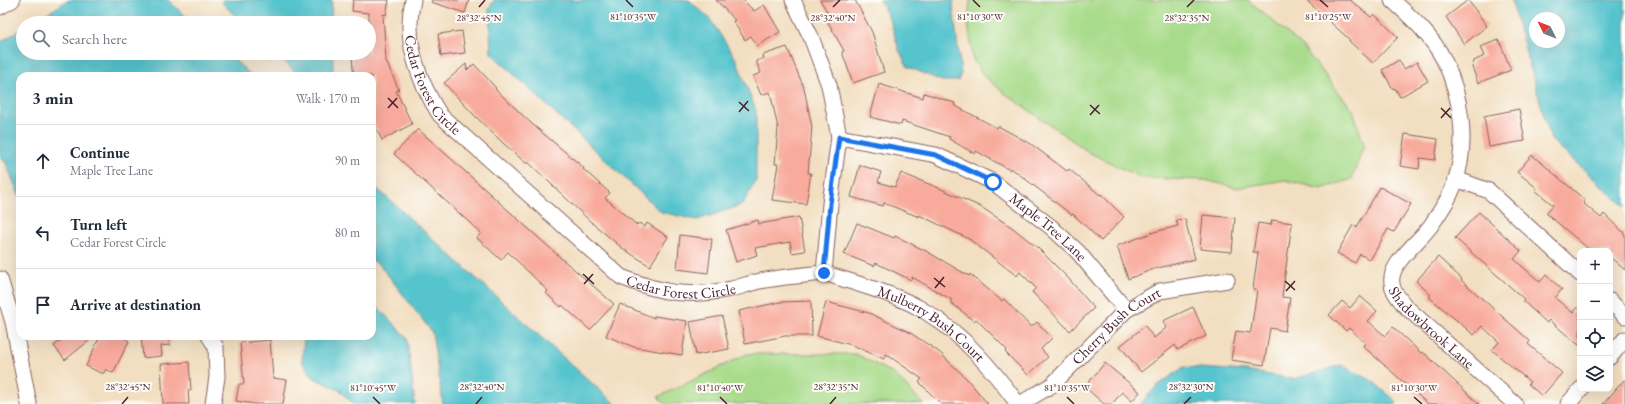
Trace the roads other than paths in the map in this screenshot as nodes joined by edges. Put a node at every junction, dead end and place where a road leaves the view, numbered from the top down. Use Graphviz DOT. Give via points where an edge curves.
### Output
graph roads {
  1 [pos="12,0"];
  2 [pos="413,0"];
  3 [pos="793,0"];
  4 [pos="1392,0"];
  5 [pos="0,7"];
  6 [pos="839,137"];
  7 [pos="1456,178"];
  8 [pos="1577,271"];
  9 [pos="824,273"];
  10 [pos="0,279"];
  11 [pos="1227,280"];
  12 [pos="1613,304"];
  13 [pos="1126,310"];
  14 [pos="1625,316"];
  15 [pos="16,337"];
  16 [pos="1625,339"];
  17 [pos="17,340"];
  18 [pos="212,340"];
  19 [pos="1611,356"];
  20 [pos="1578,392"];
  21 [pos="29,404"];
  22 [pos="213,404"];
  23 [pos="1019,404"];
  24 [pos="1515,404"];
  25 [pos="1568,404"];
  1 -- 5 [label="street"];
  2 -- 9 [label="street, Cedar Forest Circle" via="409,14 413,59 426,92 440,115 621,277 642,286 671,293 701,294 759,281"];
  3 -- 6 [label="street" via="811,37 829,85"];
  4 -- 7 [label="street, Shadowbrook Lane" via="1432,41 1452,79 1462,124"];
  6 -- 9 [label="street"];
  6 -- 13 [label="street, Maple Tree Lane" via="936,155 993,182 1052,227 1078,252"];
  7 -- 8 [label="street" via="1489,191"];
  7 -- 24 [label="street, Shadowbrook Lane" via="1443,207 1428,230 1395,267 1391,285 1405,306"];
  9 -- 23 [label="street, Mulberry Bush Court" via="926,311 962,339 994,372"];
  10 -- 15 [label="street"];
  11 -- 13 [label="street, Cherry Bush Court" via="1160,291"];
  12 -- 14 [label="street"];
  13 -- 23 [label="street, Cherry Bush Court" via="1052,385"];
  16 -- 19 [label="street"];
  17 -- 21 [label="street"];
  18 -- 22 [label="street" via="216,347 217,377"];
  20 -- 25 [label="street"];
}
